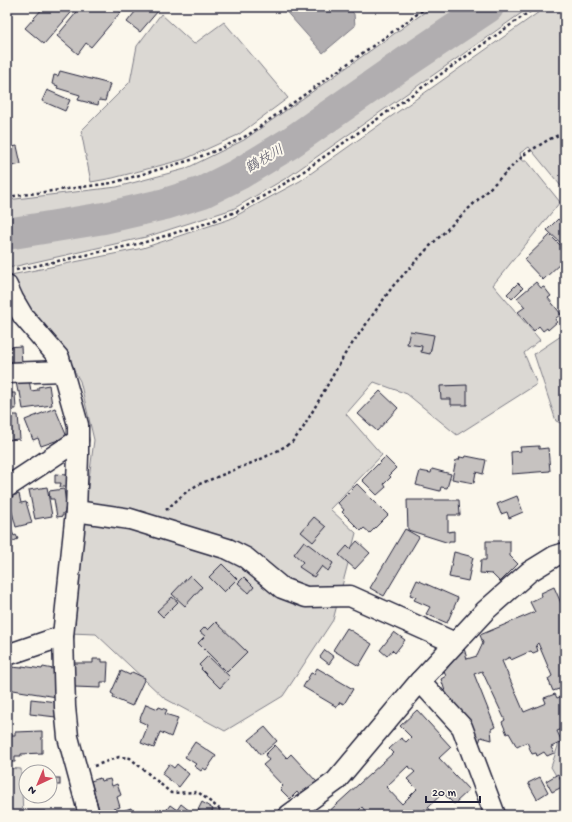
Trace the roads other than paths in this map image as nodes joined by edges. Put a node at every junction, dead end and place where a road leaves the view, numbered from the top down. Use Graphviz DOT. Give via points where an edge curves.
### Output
graph roads {
  1 [pos="9,278"];
  2 [pos="63,371"];
  3 [pos="7,373"];
  4 [pos="78,440"];
  5 [pos="7,487"];
  6 [pos="76,511"];
  7 [pos="565,553"];
  8 [pos="63,636"];
  9 [pos="455,643"];
  10 [pos="7,655"];
  11 [pos="420,681"];
  12 [pos="88,815"];
  13 [pos="289,815"];
  14 [pos="495,815"];
  1 -- 2 [label="street" via="13,299 23,316 59,358"];
  2 -- 3 [label="street"];
  2 -- 4 [label="street" via="78,425"];
  4 -- 5 [label="street"];
  4 -- 6 [label="street"];
  6 -- 8 [label="street"];
  6 -- 9 [label="street" via="130,519 228,549 246,558 282,588 306,597 350,596"];
  7 -- 9 [label="street" via="555,556 529,572 484,611"];
  8 -- 10 [label="street"];
  8 -- 12 [label="street" via="68,738"];
  9 -- 11 [label="street"];
  11 -- 13 [label="street" via="336,781"];
  11 -- 14 [label="street" via="462,727"];
}
